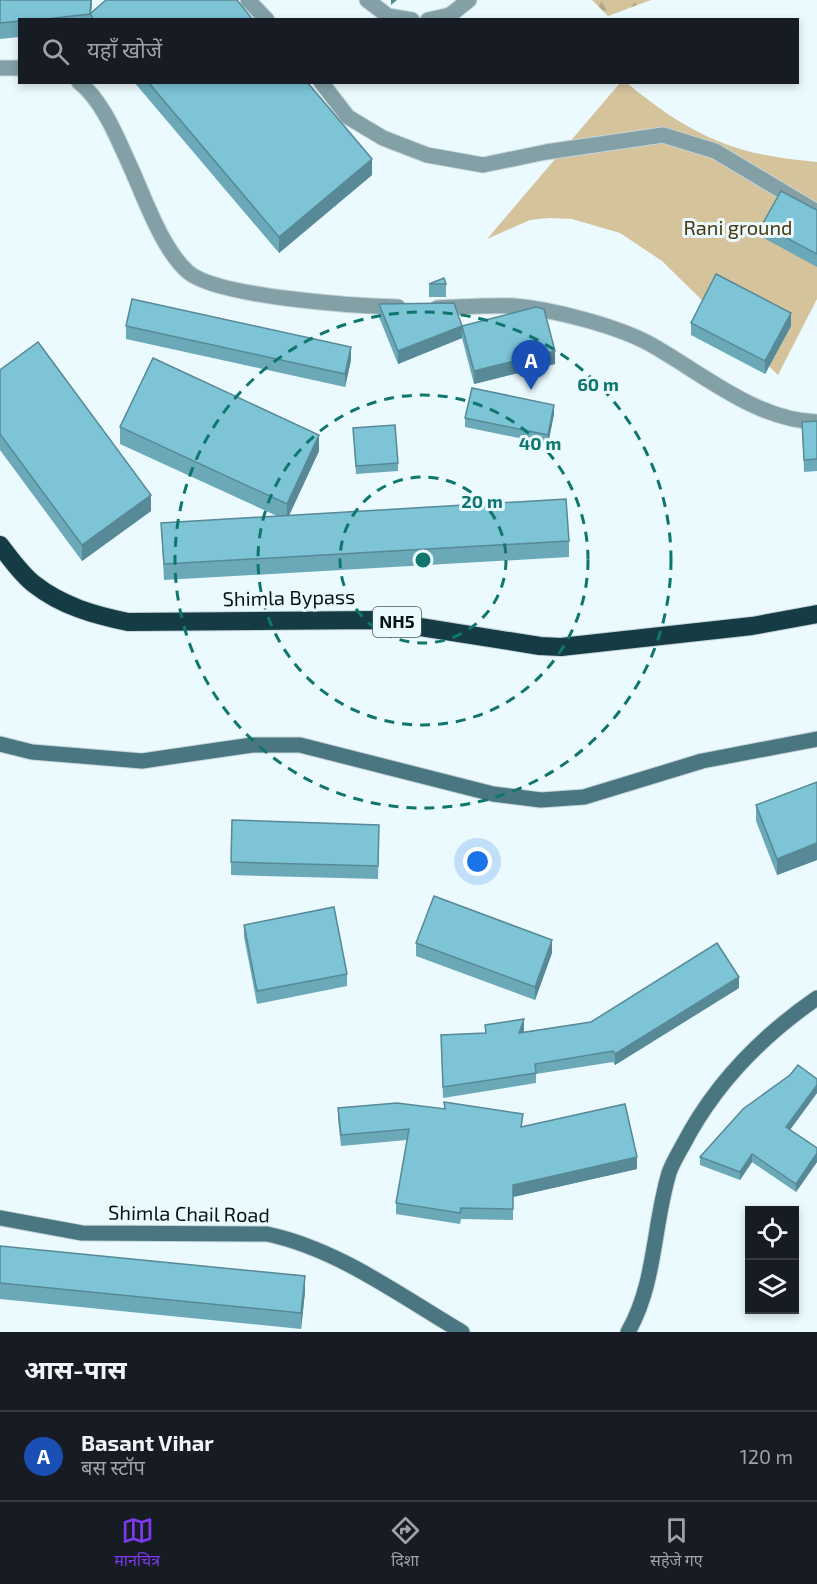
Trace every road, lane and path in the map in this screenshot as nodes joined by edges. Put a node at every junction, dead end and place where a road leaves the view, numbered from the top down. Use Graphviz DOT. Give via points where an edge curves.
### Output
graph roads {
  1 [pos="248,0"];
  2 [pos="367,0"];
  3 [pos="469,0"];
  4 [pos="265,18"];
  5 [pos="400,18"];
  6 [pos="437,18"];
  7 [pos="0,68"];
  8 [pos="18,68"];
  9 [pos="82,84"];
  10 [pos="323,84"];
  11 [pos="817,212"];
  12 [pos="817,422"];
  13 [pos="0,545"];
  14 [pos="817,614"];
  15 [pos="817,739"];
  16 [pos="0,744"];
  17 [pos="817,998"];
  18 [pos="0,1218"];
  19 [pos="462,1332"];
  20 [pos="628,1332"];
  1 -- 4 [label="street"];
  2 -- 5 [label="street" via="388,16"];
  3 -- 6 [label="street" via="450,15"];
  7 -- 8 [label="street"];
  9 -- 12 [label="street" via="114,132 173,255 188,272 205,282 259,294 415,307 516,306 582,319 648,343 752,404 782,416"];
  10 -- 11 [label="street" via="348,117 382,138 427,155 483,165 663,135 715,151"];
  13 -- 14 [label="highway, Shimla Bypass / NH5" via="32,583 58,600 91,614 128,622 376,620 561,646 752,626"];
  15 -- 16 [label="main road" via="702,761 584,797 540,800 493,794 300,745 252,745 142,761 32,752"];
  17 -- 20 [label="main road" via="770,1033 739,1064 696,1120 669,1172 644,1294"];
  18 -- 19 [label="main road, Shimla Chail Road" via="82,1233 267,1234 295,1240 326,1252"];
}
